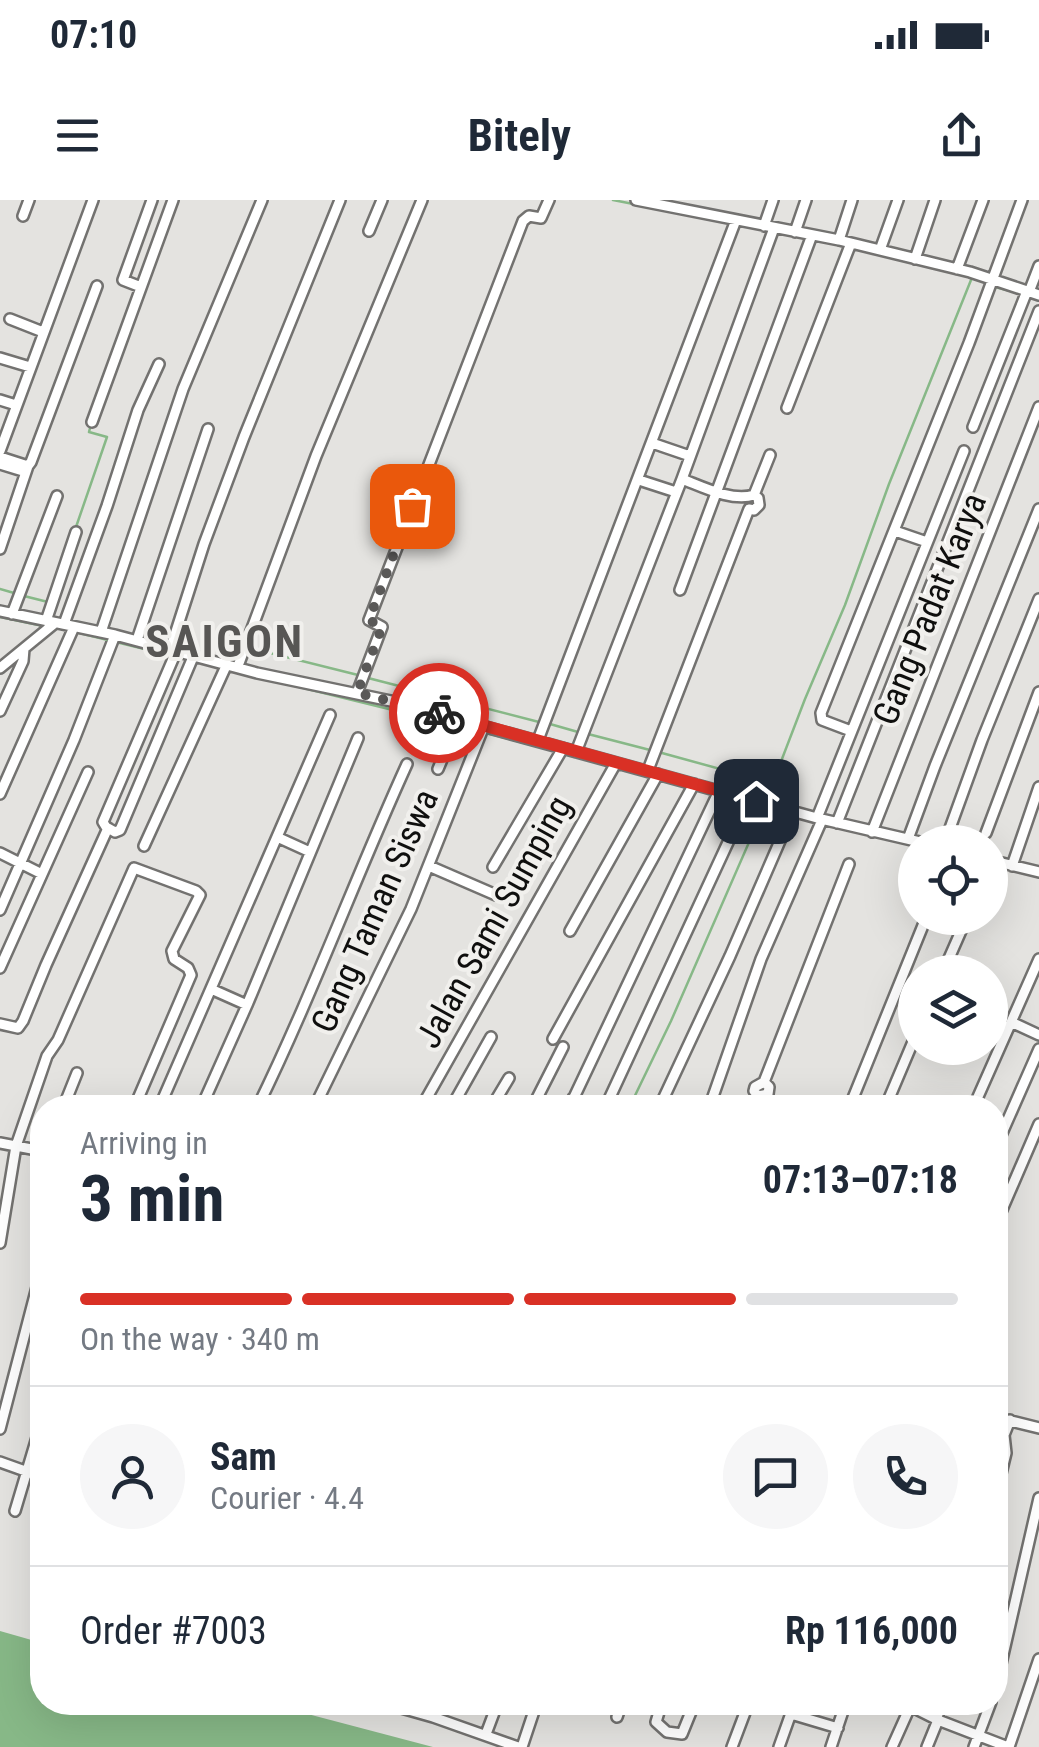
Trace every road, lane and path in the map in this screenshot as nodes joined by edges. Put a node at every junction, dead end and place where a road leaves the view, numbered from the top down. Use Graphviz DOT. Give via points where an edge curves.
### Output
graph roads {
  1 [pos="29,200"];
  2 [pos="93,200"];
  3 [pos="152,200"];
  4 [pos="172,200"];
  5 [pos="262,200"];
  6 [pos="340,200"];
  7 [pos="382,200"];
  8 [pos="422,200"];
  9 [pos="549,200"];
  10 [pos="636,200"];
  11 [pos="772,200"];
  12 [pos="806,200"];
  13 [pos="852,200"];
  14 [pos="898,200"];
  15 [pos="934,200"];
  16 [pos="983,200"];
  17 [pos="1022,200"];
  18 [pos="650,201"];
  19 [pos="684,205"];
  20 [pos="23,216"];
  21 [pos="736,220"];
  22 [pos="769,227"];
  23 [pos="368,232"];
  24 [pos="795,232"];
  25 [pos="812,236"];
  26 [pos="839,240"];
  27 [pos="850,247"];
  28 [pos="880,250"];
  29 [pos="914,259"];
  30 [pos="1039,266"];
  31 [pos="957,269"];
  32 [pos="992,279"];
  33 [pos="97,286"];
  34 [pos="141,287"];
  35 [pos="1032,293"];
  36 [pos="1039,311"];
  37 [pos="10,319"];
  38 [pos="43,332"];
  39 [pos="0,358"];
  40 [pos="159,364"];
  41 [pos="30,367"];
  42 [pos="0,400"];
  43 [pos="16,405"];
  44 [pos="1039,407"];
  45 [pos="787,408"];
  46 [pos="92,422"];
  47 [pos="973,428"];
  48 [pos="208,430"];
  49 [pos="652,444"];
  50 [pos="964,450"];
  51 [pos="770,455"];
  52 [pos="690,456"];
  53 [pos="11,463"];
  54 [pos="682,479"];
  55 [pos="639,480"];
  56 [pos="676,492"];
  57 [pos="716,492"];
  58 [pos="57,496"];
  59 [pos="749,501"];
  60 [pos="1039,509"];
  61 [pos="895,530"];
  62 [pos="76,532"];
  63 [pos="927,542"];
  64 [pos="0,549"];
  65 [pos="680,590"];
  66 [pos="1039,599"];
  67 [pos="0,611"];
  68 [pos="12,614"];
  69 [pos="61,627"];
  70 [pos="100,632"];
  71 [pos="113,639"];
  72 [pos="137,640"];
  73 [pos="24,649"];
  74 [pos="173,653"];
  75 [pos="192,659"];
  76 [pos="229,666"];
  77 [pos="0,668"];
  78 [pos="1039,692"];
  79 [pos="357,693"];
  80 [pos="0,711"];
  81 [pos="330,714"];
  82 [pos="459,720"];
  83 [pos="483,731"];
  84 [pos="851,731"];
  85 [pos="358,738"];
  86 [pos="538,740"];
  87 [pos="562,748"];
  88 [pos="576,752"];
  89 [pos="616,763"];
  90 [pos="407,764"];
  91 [pos="438,768"];
  92 [pos="88,772"];
  93 [pos="653,772"];
  94 [pos="694,784"];
  95 [pos="1039,788"];
  96 [pos="719,791"];
  97 [pos="0,794"];
  98 [pos="743,810"];
  99 [pos="792,811"];
  100 [pos="820,819"];
  101 [pos="837,823"];
  102 [pos="913,825"];
  103 [pos="951,825"];
  104 [pos="989,825"];
  105 [pos="108,828"];
  106 [pos="872,832"];
  107 [pos="277,837"];
  108 [pos="898,837"];
  109 [pos="144,846"];
  110 [pos="310,852"];
  111 [pos="0,853"];
  112 [pos="20,864"];
  113 [pos="849,864"];
  114 [pos="1008,865"];
  115 [pos="429,866"];
  116 [pos="1012,866"];
  117 [pos="493,867"];
  118 [pos="1039,872"];
  119 [pos="42,874"];
  120 [pos="496,896"];
  121 [pos="0,910"];
  122 [pos="570,931"];
  123 [pos="919,935"];
  124 [pos="1039,959"];
  125 [pos="0,968"];
  126 [pos="211,989"];
  127 [pos="246,1005"];
  128 [pos="1011,1022"];
  129 [pos="0,1024"];
  130 [pos="1039,1035"];
  131 [pos="491,1037"];
  132 [pos="554,1039"];
  133 [pos="564,1047"];
  134 [pos="1039,1050"];
  135 [pos="904,1065"];
  136 [pos="77,1073"];
  137 [pos="508,1078"];
  138 [pos="34,1095"];
  139 [pos="68,1095"];
  140 [pos="139,1095"];
  141 [pos="165,1095"];
  142 [pos="207,1095"];
  143 [pos="263,1095"];
  144 [pos="320,1095"];
  145 [pos="428,1095"];
  146 [pos="459,1095"];
  147 [pos="499,1095"];
  148 [pos="539,1095"];
  149 [pos="574,1095"];
  150 [pos="609,1095"];
  151 [pos="664,1095"];
  152 [pos="714,1095"];
  153 [pos="766,1095"];
  154 [pos="854,1095"];
  155 [pos="891,1095"];
  156 [pos="979,1095"];
  157 [pos="30,1107"];
  158 [pos="1008,1120"];
  159 [pos="1039,1124"];
  160 [pos="0,1143"];
  161 [pos="16,1146"];
  162 [pos="30,1149"];
  163 [pos="1008,1196"];
  164 [pos="0,1244"];
  165 [pos="30,1314"];
  166 [pos="1008,1420"];
  167 [pos="1039,1428"];
  168 [pos="0,1429"];
  169 [pos="0,1462"];
  170 [pos="30,1465"];
  171 [pos="28,1472"];
  172 [pos="1039,1498"];
  173 [pos="15,1511"];
  174 [pos="1008,1633"];
  175 [pos="1039,1660"];
  176 [pos="427,1715"];
  177 [pos="493,1715"];
  178 [pos="532,1715"];
  179 [pos="658,1715"];
  180 [pos="689,1715"];
  181 [pos="744,1715"];
  182 [pos="791,1715"];
  183 [pos="794,1715"];
  184 [pos="842,1715"];
  185 [pos="903,1715"];
  186 [pos="934,1715"];
  187 [pos="939,1715"];
  188 [pos="986,1715"];
  189 [pos="434,1717"];
  190 [pos="938,1719"];
  191 [pos="838,1728"];
  192 [pos="486,1734"];
  193 [pos="976,1742"];
  194 [pos="520,1747"];
  195 [pos="732,1747"];
  196 [pos="779,1747"];
  197 [pos="831,1747"];
  198 [pos="892,1747"];
  199 [pos="927,1747"];
  200 [pos="1008,1747"];
  1 -- 20 [label="street"];
  2 -- 38 [label="street"];
  3 -- 34 [label="street" via="122,280"];
  4 -- 34 [label="street"];
  5 -- 70 [label="street" via="183,389"];
  6 -- 74 [label="street" via="204,544"];
  7 -- 23 [label="street"];
  8 -- 76 [label="street"];
  9 -- 79 [label="street" via="541,218 523,221 369,620 382,627"];
  10 -- 18 [label="street"];
  11 -- 22 [label="street"];
  12 -- 24 [label="street"];
  13 -- 26 [label="street"];
  14 -- 28 [label="street"];
  15 -- 29 [label="street"];
  16 -- 31 [label="street"];
  17 -- 32 [label="street"];
  18 -- 19 [label="street"];
  19 -- 21 [label="street"];
  21 -- 22 [label="street"];
  21 -- 49 [label="street"];
  22 -- 24 [label="street"];
  22 -- 52 [label="street"];
  24 -- 25 [label="street"];
  25 -- 26 [label="street"];
  25 -- 57 [label="street"];
  26 -- 27 [label="street"];
  27 -- 28 [label="street"];
  27 -- 45 [label="street"];
  28 -- 29 [label="street"];
  29 -- 31 [label="street"];
  30 -- 35 [label="street"];
  31 -- 32 [label="street"];
  32 -- 35 [label="street"];
  32 -- 61 [label="street"];
  33 -- 53 [label="street" via="33,458"];
  34 -- 46 [label="street"];
  35 -- 47 [label="street"];
  36 -- 101 [label="street"];
  37 -- 38 [label="street"];
  38 -- 41 [label="street"];
  39 -- 41 [label="street"];
  40 -- 69 [label="street"];
  41 -- 43 [label="street"];
  42 -- 43 [label="street"];
  43 -- 53 [label="street"];
  44 -- 106 [label="street, Gang Padat Karya"];
  48 -- 72 [label="street"];
  49 -- 52 [label="street"];
  49 -- 55 [label="street"];
  50 -- 63 [label="street"];
  51 -- 59 [label="street"];
  52 -- 54 [label="street"];
  53 -- 64 [label="street"];
  54 -- 56 [label="street"];
  54 -- 57 [label="street"];
  55 -- 56 [label="street"];
  55 -- 86 [label="street"];
  56 -- 88 [label="street"];
  57 -- 59 [label="street"];
  57 -- 65 [label="street"];
  58 -- 68 [label="street"];
  59 -- 93 [label="street"];
  60 -- 102 [label="street"];
  61 -- 63 [label="street"];
  61 -- 84 [label="street" via="821,713 822,720"];
  62 -- 69 [label="street"];
  63 -- 84 [label="street"];
  66 -- 103 [label="street"];
  67 -- 68 [label="street"];
  68 -- 69 [label="street"];
  69 -- 70 [label="street"];
  69 -- 73 [label="street"];
  69 -- 97 [label="street"];
  70 -- 71 [label="street"];
  71 -- 72 [label="street"];
  71 -- 112 [label="street"];
  72 -- 74 [label="street"];
  73 -- 77 [label="street"];
  73 -- 80 [label="street"];
  74 -- 75 [label="street"];
  74 -- 105 [label="street" via="104,822"];
  75 -- 76 [label="street"];
  75 -- 105 [label="street" via="120,830"];
  76 -- 79 [label="street"];
  76 -- 109 [label="street"];
  78 -- 104 [label="street"];
  79 -- 82 [label="street"];
  81 -- 107 [label="street"];
  82 -- 83 [label="street"];
  82 -- 91 [label="street"];
  83 -- 86 [label="street"];
  83 -- 115 [label="street, Gang Taman Siswa"];
  84 -- 100 [label="street"];
  85 -- 110 [label="street"];
  86 -- 87 [label="street"];
  87 -- 88 [label="street"];
  87 -- 117 [label="street"];
  88 -- 89 [label="street"];
  89 -- 93 [label="street"];
  89 -- 145 [label="street, Jalan Sami Sumping"];
  90 -- 143 [label="street"];
  92 -- 119 [label="street"];
  93 -- 94 [label="street"];
  93 -- 122 [label="street"];
  94 -- 96 [label="street"];
  94 -- 132 [label="street"];
  95 -- 116 [label="street"];
  96 -- 99 [label="street"];
  96 -- 149 [label="street"];
  98 -- 150 [label="street"];
  99 -- 100 [label="street"];
  99 -- 151 [label="street"];
  100 -- 101 [label="street"];
  100 -- 152 [label="street"];
  101 -- 106 [label="street"];
  105 -- 129 [label="street" via="23,1021 18,1028"];
  106 -- 108 [label="street"];
  107 -- 110 [label="street"];
  107 -- 126 [label="street"];
  110 -- 127 [label="street"];
  111 -- 112 [label="street"];
  112 -- 119 [label="street"];
  112 -- 121 [label="street"];
  113 -- 153 [label="street" via="764,1082"];
  114 -- 116 [label="street"];
  115 -- 120 [label="street"];
  115 -- 144 [label="street, Gang Taman Siswa"];
  116 -- 118 [label="street"];
  119 -- 125 [label="street"];
  123 -- 154 [label="street"];
  124 -- 128 [label="street"];
  126 -- 127 [label="street"];
  126 -- 141 [label="street"];
  127 -- 142 [label="street"];
  128 -- 130 [label="street"];
  128 -- 156 [label="street"];
  131 -- 146 [label="street"];
  133 -- 148 [label="street"];
  134 -- 158 [label="street"];
  135 -- 155 [label="street"];
  136 -- 139 [label="street"];
  137 -- 147 [label="street"];
  138 -- 140 [label="street" via="134,868 200,895 172,951 190,975"];
  157 -- 161 [label="street"];
  159 -- 163 [label="street"];
  160 -- 161 [label="street"];
  161 -- 162 [label="street"];
  161 -- 164 [label="street"];
  165 -- 168 [label="street"];
  166 -- 167 [label="street"];
  169 -- 171 [label="street"];
  170 -- 171 [label="street"];
  171 -- 173 [label="street"];
  172 -- 174 [label="street"];
  175 -- 200 [label="street"];
  176 -- 189 [label="street"];
  177 -- 192 [label="street"];
  178 -- 194 [label="street"];
  179 -- 180 [label="street" via="656,1722 668,1732 682,1734"];
  181 -- 195 [label="street"];
  182 -- 196 [label="street"];
  183 -- 191 [label="street"];
  184 -- 191 [label="street"];
  185 -- 198 [label="street"];
  186 -- 190 [label="street"];
  187 -- 190 [label="street"];
  188 -- 193 [label="street"];
  189 -- 192 [label="street"];
  190 -- 193 [label="street"];
  190 -- 199 [label="street"];
  191 -- 197 [label="street"];
  192 -- 194 [label="street"];
  193 -- 200 [label="street"];
}
